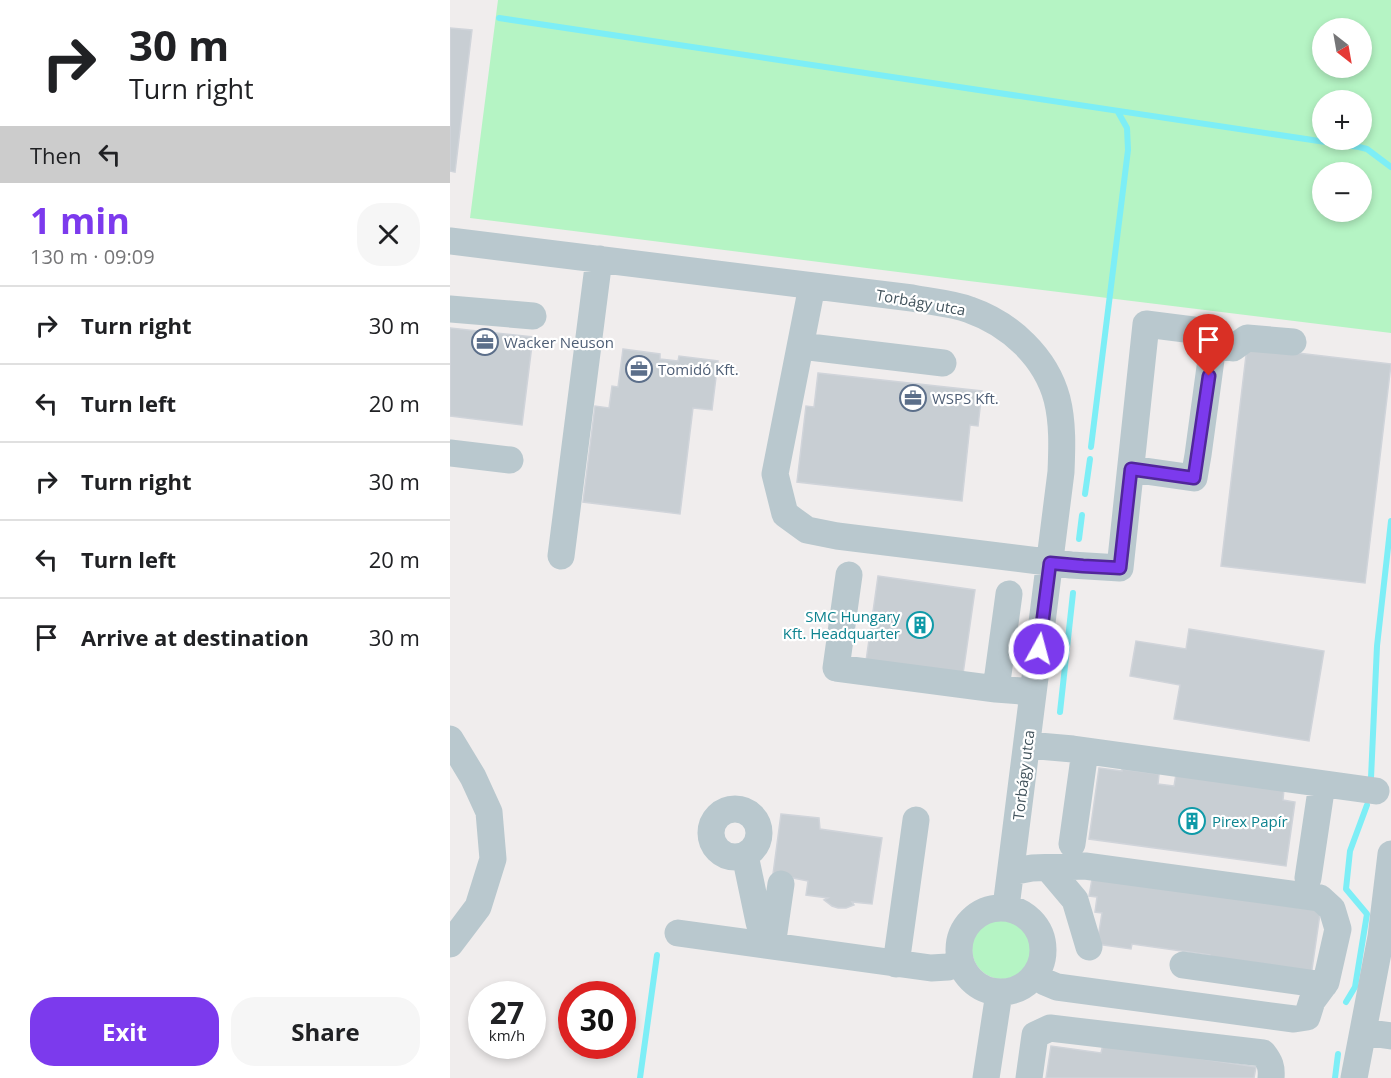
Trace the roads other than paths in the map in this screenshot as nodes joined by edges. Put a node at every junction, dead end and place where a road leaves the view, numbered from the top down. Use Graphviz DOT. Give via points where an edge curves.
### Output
graph roads {
  1 [pos="450,241"];
  2 [pos="599,259"];
  3 [pos="812,286"];
  4 [pos="450,309"];
  5 [pos="533,316"];
  6 [pos="1293,342"];
  7 [pos="1213,345"];
  8 [pos="801,346"];
  9 [pos="943,363"];
  10 [pos="450,453"];
  11 [pos="510,460"];
  12 [pos="1131,469"];
  13 [pos="561,556"];
  14 [pos="1050,563"];
  15 [pos="849,575"];
  16 [pos="1009,594"];
  17 [pos="996,689"];
  18 [pos="1033,692"];
  19 [pos="450,739"];
  20 [pos="1027,745"];
  21 [pos="1085,751"];
  22 [pos="1323,784"];
  23 [pos="1376,791"];
  24 [pos="916,820"];
  25 [pos="1072,844"];
  26 [pos="1391,854"];
  27 [pos="745,855"];
  28 [pos="1048,868"];
  29 [pos="1011,872"];
  30 [pos="1308,878"];
  31 [pos="781,884"];
  32 [pos="1006,908"];
  33 [pos="678,933"];
  34 [pos="450,944"];
  35 [pos="769,946"];
  36 [pos="1089,947"];
  37 [pos="960,962"];
  38 [pos="896,963"];
  39 [pos="1183,965"];
  40 [pos="1036,975"];
  41 [pos="1324,985"];
  42 [pos="999,993"];
  43 [pos="1363,1032"];
  44 [pos="1391,1036"];
  45 [pos="986,1078"];
  46 [pos="1029,1078"];
  47 [pos="1271,1078"];
  48 [pos="1354,1078"];
  1 -- 2 [label="street, Torbágy utca"];
  2 -- 3 [label="street, Torbágy utca"];
  2 -- 13 [label="street"];
  3 -- 8 [label="street"];
  3 -- 14 [label="street, Torbágy utca" via="950,304 984,315 1023,342 1048,376 1056,398 1062,443"];
  4 -- 5 [label="street"];
  6 -- 7 [label="street" via="1247,338 1233,348"];
  7 -- 12 [label="street" via="1194,478"];
  7 -- 12 [label="street" via="1201,332 1146,324"];
  8 -- 9 [label="street"];
  8 -- 14 [label="street" via="775,474 785,514 807,530 837,536"];
  10 -- 11 [label="street"];
  12 -- 14 [label="street" via="1120,568"];
  14 -- 18 [label="street, Torbágy utca"];
  15 -- 17 [label="street" via="836,668"];
  16 -- 17 [label="street"];
  17 -- 18 [label="street"];
  18 -- 20 [label="street, Torbágy utca"];
  19 -- 34 [label="street" via="489,812 493,859 478,907"];
  20 -- 21 [label="street"];
  20 -- 29 [label="street, Torbágy utca"];
  21 -- 22 [label="street"];
  21 -- 25 [label="street"];
  22 -- 23 [label="street"];
  22 -- 30 [label="street"];
  24 -- 38 [label="street"];
  26 -- 43 [label="street" via="1381,937"];
  27 -- 35 [label="street" via="759,922"];
  28 -- 29 [label="street"];
  28 -- 36 [label="street" via="1075,900"];
  28 -- 41 [label="street" via="1085,867 1320,898 1332,909 1338,929"];
  29 -- 32 [label="street, Torbágy utca"];
  31 -- 35 [label="street"];
  32 -- 37 [label="street" via="989,909 975,916 964,929 959,945"];
  32 -- 40 [label="street" via="1023,913 1040,933 1043,958"];
  33 -- 35 [label="street"];
  35 -- 38 [label="street"];
  37 -- 38 [label="street" via="941,968"];
  37 -- 42 [label="street" via="975,983"];
  39 -- 41 [label="street"];
  40 -- 41 [label="street" via="1057,987 1294,1019 1307,1017 1312,1001"];
  40 -- 42 [label="street" via="1026,985"];
  42 -- 45 [label="street"];
  43 -- 44 [label="street"];
  43 -- 48 [label="street"];
  46 -- 47 [label="street" via="1035,1035 1050,1028 1263,1053 1272,1069"];
}
